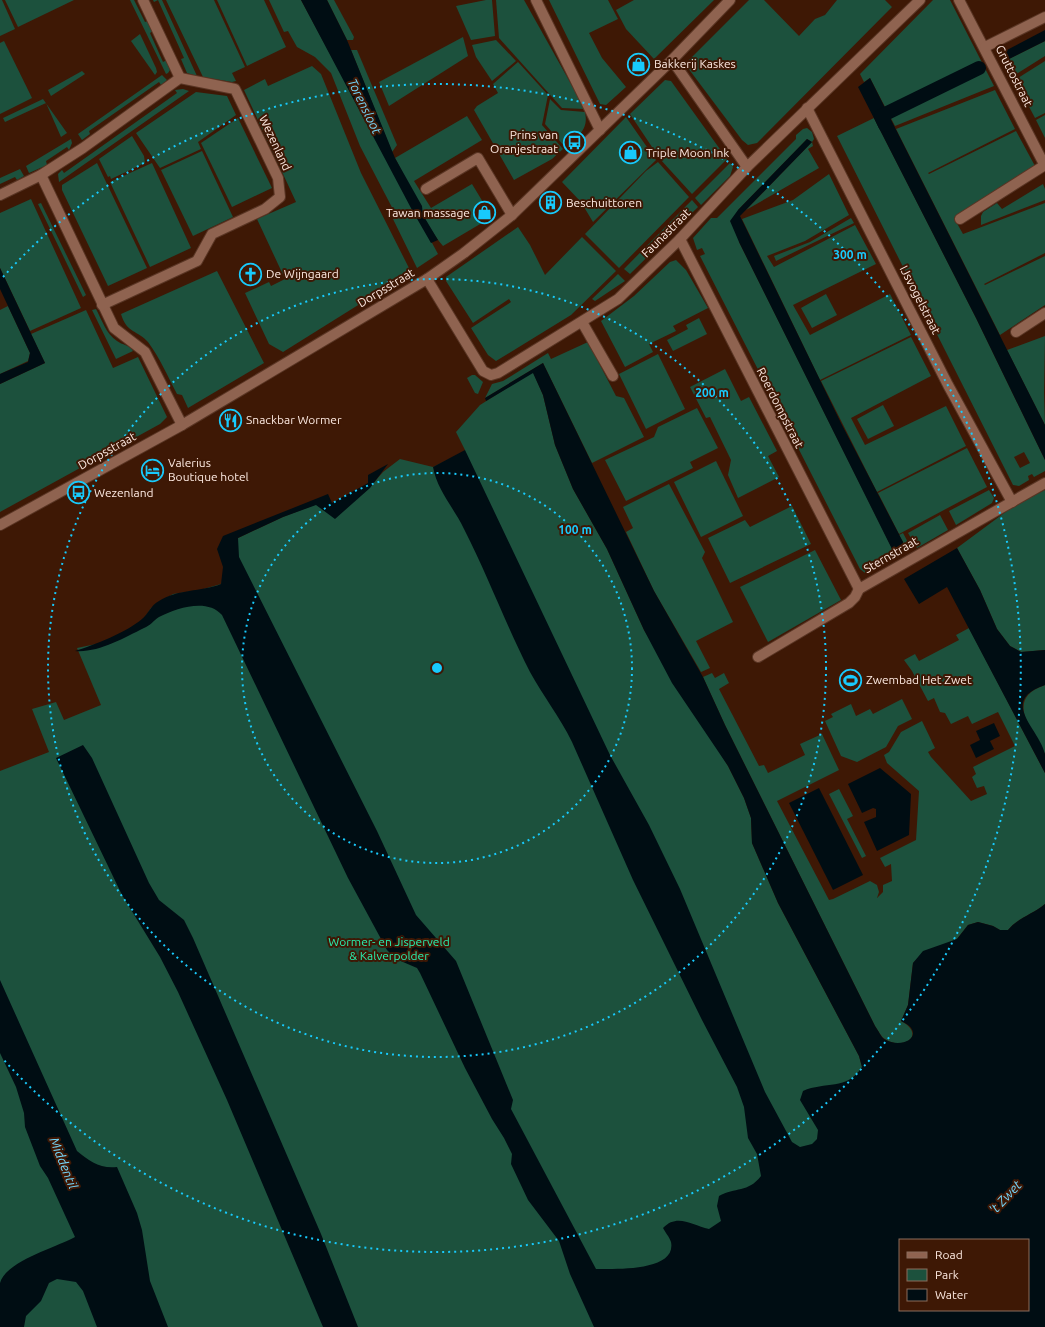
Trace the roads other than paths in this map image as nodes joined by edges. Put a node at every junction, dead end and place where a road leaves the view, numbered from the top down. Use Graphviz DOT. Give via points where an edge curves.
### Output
graph roads {
  1 [pos="143,0"];
  2 [pos="536,0"];
  3 [pos="730,0"];
  4 [pos="920,0"];
  5 [pos="959,0"];
  6 [pos="1045,17"];
  7 [pos="985,47"];
  8 [pos="672,60"];
  9 [pos="180,78"];
  10 [pos="807,108"];
  11 [pos="600,130"];
  12 [pos="1045,165"];
  13 [pos="748,167"];
  14 [pos="41,175"];
  15 [pos="426,189"];
  16 [pos="0,195"];
  17 [pos="512,215"];
  18 [pos="960,219"];
  19 [pos="680,239"];
  20 [pos="427,279"];
  21 [pos="102,305"];
  22 [pos="1045,313"];
  23 [pos="582,322"];
  24 [pos="1016,332"];
  25 [pos="613,376"];
  26 [pos="182,425"];
  27 [pos="1045,483"];
  28 [pos="1012,502"];
  29 [pos="0,525"];
  30 [pos="859,589"];
  31 [pos="758,656"];
  1 -- 9 [label="street"];
  2 -- 11 [label="street"];
  3 -- 8 [label="street, Dorpsstraat"];
  4 -- 10 [label="street, Faunastraat"];
  5 -- 7 [label="street, Gruttostraat"];
  6 -- 7 [label="street"];
  7 -- 12 [label="street, Gruttostraat"];
  8 -- 11 [label="street, Dorpsstraat"];
  8 -- 13 [label="street"];
  9 -- 14 [label="street"];
  9 -- 21 [label="street, Wezenland" via="235,89 278,178 280,197 265,209 212,234 197,261"];
  10 -- 13 [label="street, Faunastraat"];
  10 -- 28 [label="street, IJsvogelstraat" via="951,391"];
  11 -- 17 [label="street, Dorpsstraat"];
  12 -- 18 [label="street, Gruttostraat"];
  13 -- 19 [label="street, Faunastraat"];
  14 -- 16 [label="street"];
  14 -- 21 [label="street"];
  15 -- 17 [label="street" via="478,158"];
  17 -- 20 [label="street, Dorpsstraat"];
  19 -- 23 [label="street, Faunastraat" via="618,299"];
  19 -- 30 [label="street, Roerdompstraat"];
  20 -- 23 [label="street, Faunastraat" via="483,371 491,375"];
  20 -- 26 [label="street, Dorpsstraat"];
  21 -- 26 [label="street" via="114,328 145,352"];
  22 -- 24 [label="street"];
  23 -- 25 [label="street"];
  26 -- 29 [label="street, Dorpsstraat"];
  27 -- 28 [label="street, Sternstraat"];
  28 -- 30 [label="street, Sternstraat"];
  30 -- 31 [label="street, Sternstraat" via="849,603"];
}
